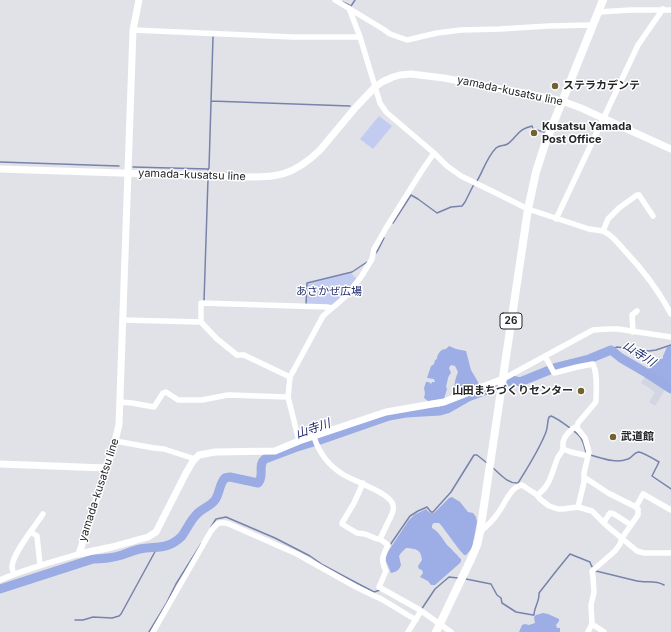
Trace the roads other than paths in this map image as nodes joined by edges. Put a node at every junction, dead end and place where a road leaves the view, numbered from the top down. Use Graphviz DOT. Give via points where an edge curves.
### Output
graph roads {
  1 [pos="139,0"];
  2 [pos="335,0"];
  3 [pos="603,0"];
  4 [pos="349,8"];
  5 [pos="663,9"];
  6 [pos="671,10"];
  7 [pos="598,12"];
  8 [pos="592,25"];
  9 [pos="133,30"];
  10 [pos="360,38"];
  11 [pos="376,87"];
  12 [pos="562,101"];
  13 [pos="603,119"];
  14 [pos="671,149"];
  15 [pos="434,153"];
  16 [pos="0,169"];
  17 [pos="128,173"];
  18 [pos="528,210"];
  19 [pos="653,216"];
  20 [pos="556,219"];
  21 [pos="603,231"];
  22 [pos="332,308"];
  23 [pos="637,311"];
  24 [pos="671,314"];
  25 [pos="123,320"];
  26 [pos="201,322"];
  27 [pos="633,332"];
  28 [pos="671,337"];
  29 [pos="545,356"];
  30 [pos="290,377"];
  31 [pos="503,379"];
  32 [pos="288,397"];
  33 [pos="120,402"];
  34 [pos="577,426"];
  35 [pos="314,437"];
  36 [pos="115,441"];
  37 [pos="299,442"];
  38 [pos="563,449"];
  39 [pos="588,456"];
  40 [pos="195,459"];
  41 [pos="0,464"];
  42 [pos="106,468"];
  43 [pos="584,476"];
  44 [pos="362,484"];
  45 [pos="537,495"];
  46 [pos="578,507"];
  47 [pos="636,507"];
  48 [pos="671,510"];
  49 [pos="43,514"];
  50 [pos="604,522"];
  51 [pos="631,525"];
  52 [pos="31,532"];
  53 [pos="480,532"];
  54 [pos="622,538"];
  55 [pos="380,539"];
  56 [pos="671,553"];
  57 [pos="79,554"];
  58 [pos="40,565"];
  59 [pos="14,574"];
  60 [pos="0,580"];
  61 [pos="421,611"];
  62 [pos="416,620"];
  63 [pos="440,624"];
  64 [pos="592,624"];
  65 [pos="153,632"];
  66 [pos="408,632"];
  67 [pos="436,632"];
  68 [pos="451,632"];
  69 [pos="588,632"];
  70 [pos="604,632"];
  1 -- 9 [label="main road"];
  2 -- 4 [label="street"];
  3 -- 7 [label="main road, 26"];
  4 -- 8 [label="street" via="390,34 407,40 461,30"];
  4 -- 10 [label="street"];
  5 -- 6 [label="street"];
  5 -- 7 [label="street"];
  5 -- 13 [label="street" via="638,44"];
  7 -- 8 [label="main road, 26"];
  8 -- 12 [label="main road, 26"];
  9 -- 10 [label="street"];
  9 -- 17 [label="main road"];
  10 -- 11 [label="street"];
  11 -- 12 [label="main road, yamada-kusatsu line" via="393,77 419,74"];
  11 -- 15 [label="street" via="380,103 386,112"];
  11 -- 17 [label="main road, yamada-kusatsu line" via="316,154 300,167 284,174 256,177"];
  12 -- 13 [label="main road, yamada-kusatsu line"];
  12 -- 18 [label="main road, 26" via="538,165"];
  13 -- 14 [label="main road, yamada-kusatsu line"];
  13 -- 20 [label="street"];
  15 -- 18 [label="street" via="461,176"];
  15 -- 22 [label="street" via="386,228 361,277"];
  16 -- 17 [label="main road"];
  17 -- 25 [label="main road, yamada-kusatsu line"];
  18 -- 20 [label="street"];
  18 -- 31 [label="main road, 26"];
  19 -- 21 [label="street" via="637,195 608,219"];
  20 -- 21 [label="street"];
  21 -- 24 [label="street" via="613,237 635,262"];
  22 -- 26 [label="street" via="201,303"];
  22 -- 30 [label="street" via="324,316"];
  23 -- 27 [label="street" via="632,315"];
  25 -- 26 [label="street"];
  25 -- 33 [label="main road, yamada-kusatsu line"];
  26 -- 30 [label="street" via="237,355 244,355"];
  27 -- 28 [label="street"];
  27 -- 29 [label="street" via="593,330"];
  29 -- 31 [label="street"];
  29 -- 34 [label="street" via="554,373 593,364 596,401"];
  30 -- 32 [label="street"];
  31 -- 35 [label="main road" via="444,402 386,412"];
  31 -- 53 [label="main road, 26"];
  32 -- 33 [label="street" via="228,395 202,400 178,400 163,392 154,407"];
  32 -- 37 [label="street"];
  33 -- 36 [label="main road, yamada-kusatsu line"];
  34 -- 38 [label="street" via="566,436"];
  34 -- 39 [label="street" via="585,438"];
  35 -- 37 [label="main road"];
  35 -- 44 [label="street" via="317,447 330,464 344,476"];
  36 -- 40 [label="street" via="164,448"];
  36 -- 42 [label="main road, yamada-kusatsu line"];
  37 -- 40 [label="main road" via="275,451 215,452 200,455"];
  38 -- 39 [label="street"];
  38 -- 45 [label="street" via="546,486"];
  39 -- 43 [label="street"];
  40 -- 57 [label="main road, yamada-kusatsu line" via="156,532 148,537"];
  41 -- 42 [label="main road"];
  42 -- 57 [label="main road, yamada-kusatsu line"];
  43 -- 46 [label="street"];
  43 -- 47 [label="street" via="608,494"];
  44 -- 55 [label="street" via="391,500 393,504 392,514"];
  44 -- 55 [label="street" via="342,524 357,533"];
  45 -- 46 [label="street" via="549,506 558,509"];
  45 -- 53 [label="street" via="522,485 517,486 498,514"];
  46 -- 50 [label="street" via="592,511"];
  47 -- 48 [label="street" via="643,494"];
  47 -- 51 [label="street" via="638,515"];
  49 -- 52 [label="street"];
  50 -- 51 [label="street" via="610,513"];
  50 -- 54 [label="street"];
  51 -- 54 [label="street"];
  52 -- 58 [label="street" via="37,536"];
  52 -- 59 [label="street" via="17,553 12,567"];
  53 -- 63 [label="main road, 26" via="477,545"];
  54 -- 56 [label="street" via="637,551"];
  54 -- 64 [label="street" via="615,551 592,571"];
  55 -- 61 [label="street" via="388,545 382,563 386,571 379,587"];
  57 -- 58 [label="street"];
  58 -- 59 [label="street"];
  59 -- 60 [label="street"];
  61 -- 62 [label="street"];
  61 -- 63 [label="street"];
  62 -- 65 [label="street" via="297,554 221,522 211,531"];
  62 -- 66 [label="street"];
  63 -- 67 [label="main road, 26"];
  63 -- 68 [label="street"];
  64 -- 69 [label="street"];
  64 -- 70 [label="street"];
}
